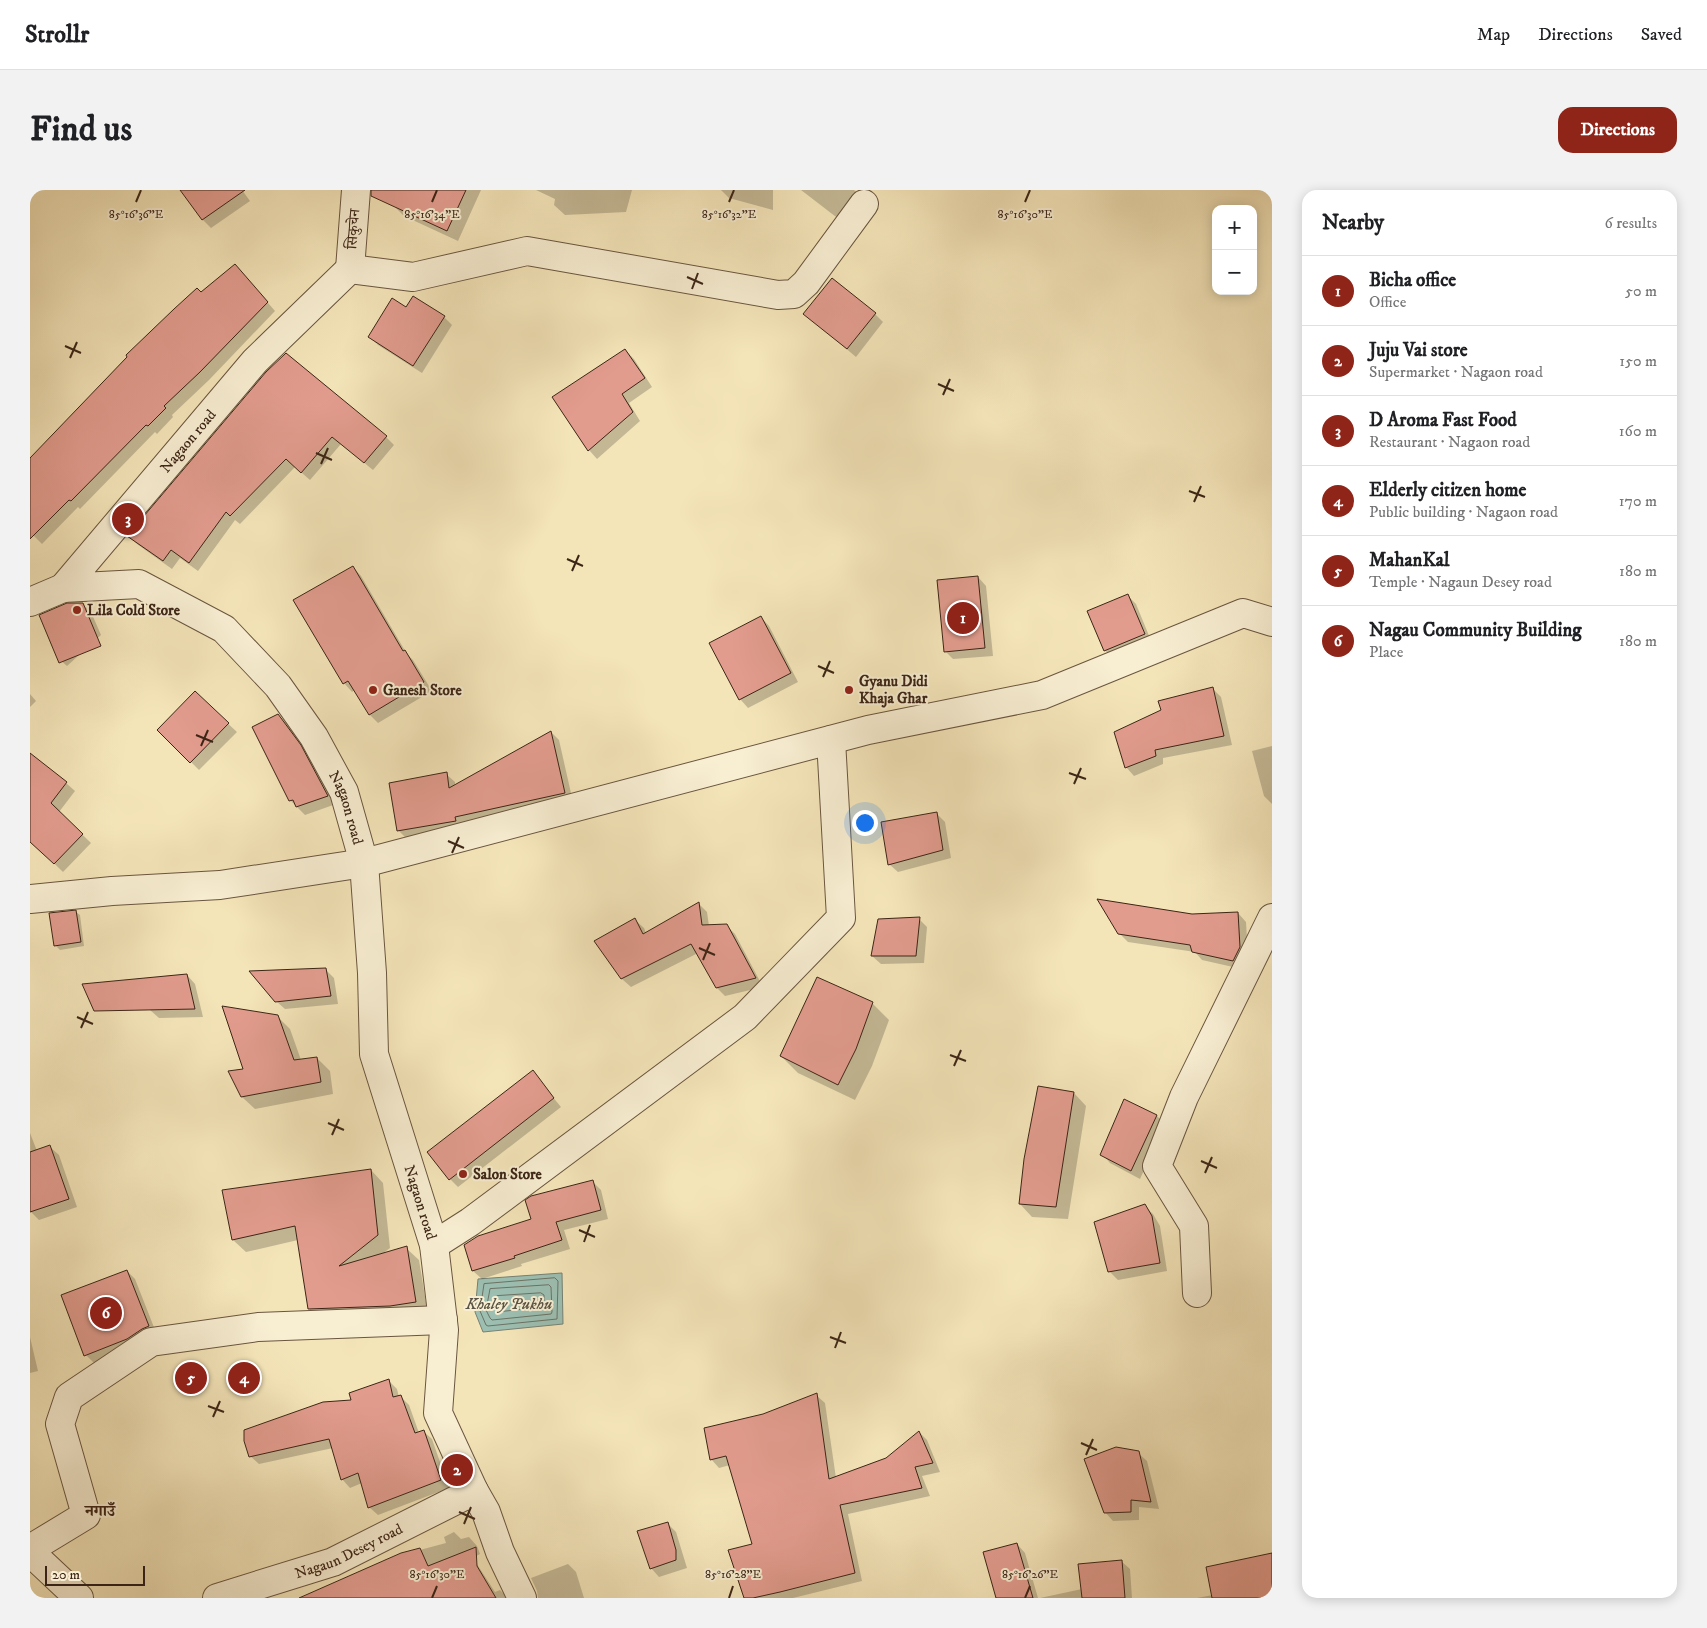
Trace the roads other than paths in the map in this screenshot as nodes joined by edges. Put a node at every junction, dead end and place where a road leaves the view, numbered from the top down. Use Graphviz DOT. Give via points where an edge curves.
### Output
graph roads {
  1 [pos="356,190"];
  2 [pos="864,204"];
  3 [pos="350,269"];
  4 [pos="63,588"];
  5 [pos="30,602"];
  6 [pos="1272,622"];
  7 [pos="832,740"];
  8 [pos="364,863"];
  9 [pos="30,899"];
  10 [pos="1272,918"];
  11 [pos="434,1244"];
  12 [pos="1198,1293"];
  13 [pos="443,1320"];
  14 [pos="474,1491"];
  15 [pos="30,1551"];
  16 [pos="79,1598"];
  17 [pos="217,1598"];
  18 [pos="522,1598"];
  1 -- 3 [label="street, सिकुचेन"];
  2 -- 3 [label="street" via="806,283 794,294 778,296 527,251 413,277"];
  3 -- 4 [label="street, Nagaon road" via="255,361"];
  4 -- 5 [label="street"];
  4 -- 8 [label="street, Nagaon road" via="139,584 224,629 278,686 314,737 344,792"];
  6 -- 7 [label="street" via="1243,613 1042,695"];
  7 -- 8 [label="street"];
  7 -- 11 [label="street" via="841,918 745,1017 470,1222"];
  8 -- 9 [label="street" via="220,885"];
  8 -- 11 [label="street, Nagaon road" via="374,1054"];
  10 -- 12 [label="street" via="1184,1097 1157,1166 1194,1226"];
  11 -- 13 [label="street, Nagaon road"];
  13 -- 14 [label="street, Nagaon road" via="438,1413"];
  13 -- 15 [label="street" via="258,1327 151,1342 68,1397 60,1424 86,1514"];
  14 -- 17 [label="street, Nagaun Desey road" via="333,1562"];
  14 -- 18 [label="street, Nagaon road"];
  15 -- 16 [label="street"];
}
